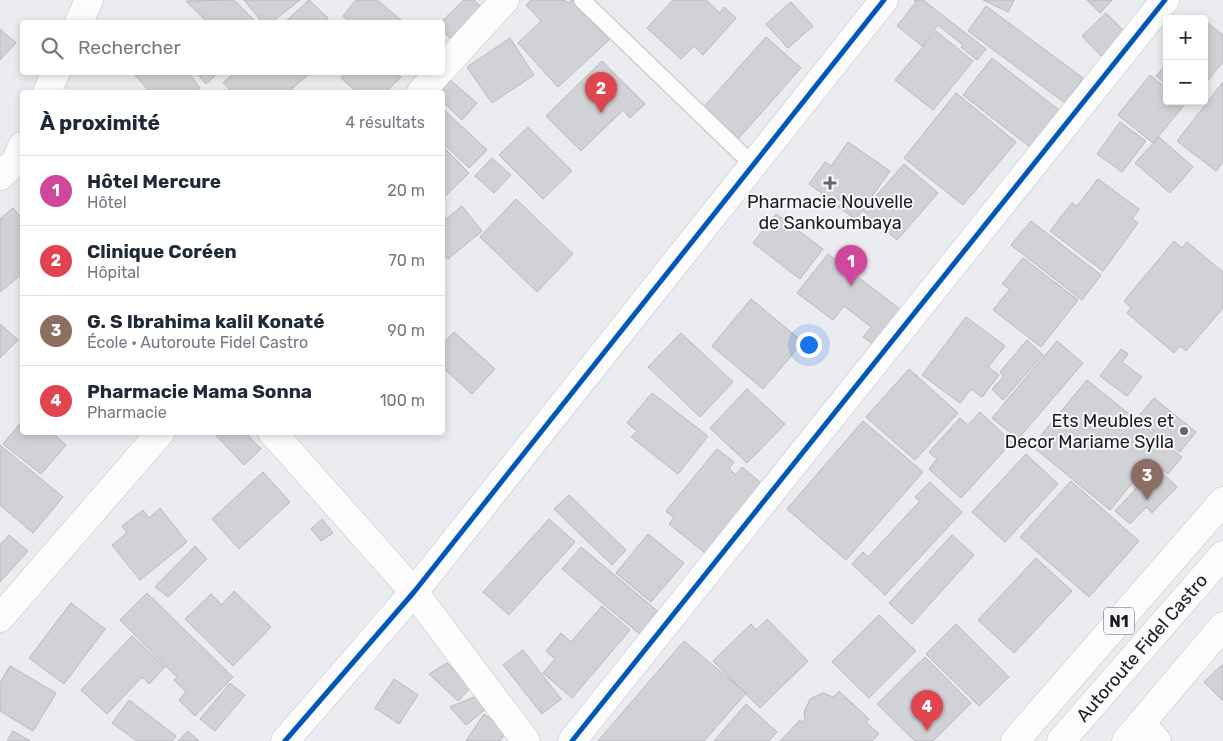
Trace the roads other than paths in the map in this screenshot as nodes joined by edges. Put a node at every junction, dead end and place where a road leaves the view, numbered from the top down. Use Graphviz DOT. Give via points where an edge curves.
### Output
graph roads {
  1 [pos="89,0"];
  2 [pos="504,0"];
  3 [pos="582,0"];
  4 [pos="884,0"];
  5 [pos="1165,0"];
  6 [pos="80,20"];
  7 [pos="445,65"];
  8 [pos="55,75"];
  9 [pos="436,75"];
  10 [pos="48,90"];
  11 [pos="423,90"];
  12 [pos="753,165"];
  13 [pos="158,435"];
  14 [pos="275,435"];
  15 [pos="1223,501"];
  16 [pos="1223,555"];
  17 [pos="414,592"];
  18 [pos="0,618"];
  19 [pos="1223,626"];
  20 [pos="1141,735"];
  21 [pos="285,741"];
  22 [pos="526,741"];
  23 [pos="572,741"];
  24 [pos="1016,741"];
  25 [pos="1061,741"];
  1 -- 6 [label="main road"];
  2 -- 7 [label="main road"];
  3 -- 12 [label="lane"];
  4 -- 12 [label="main road"];
  5 -- 23 [label="main road"];
  8 -- 10 [label="main road"];
  9 -- 11 [label="main road"];
  12 -- 17 [label="main road"];
  13 -- 18 [label="main road"];
  14 -- 17 [label="main road"];
  15 -- 24 [label="main road, Autoroute Fidel Castro / N1"];
  16 -- 25 [label="main road, Autoroute Fidel Castro / N1"];
  17 -- 21 [label="main road"];
  17 -- 22 [label="main road"];
  19 -- 20 [label="main road"];
}
